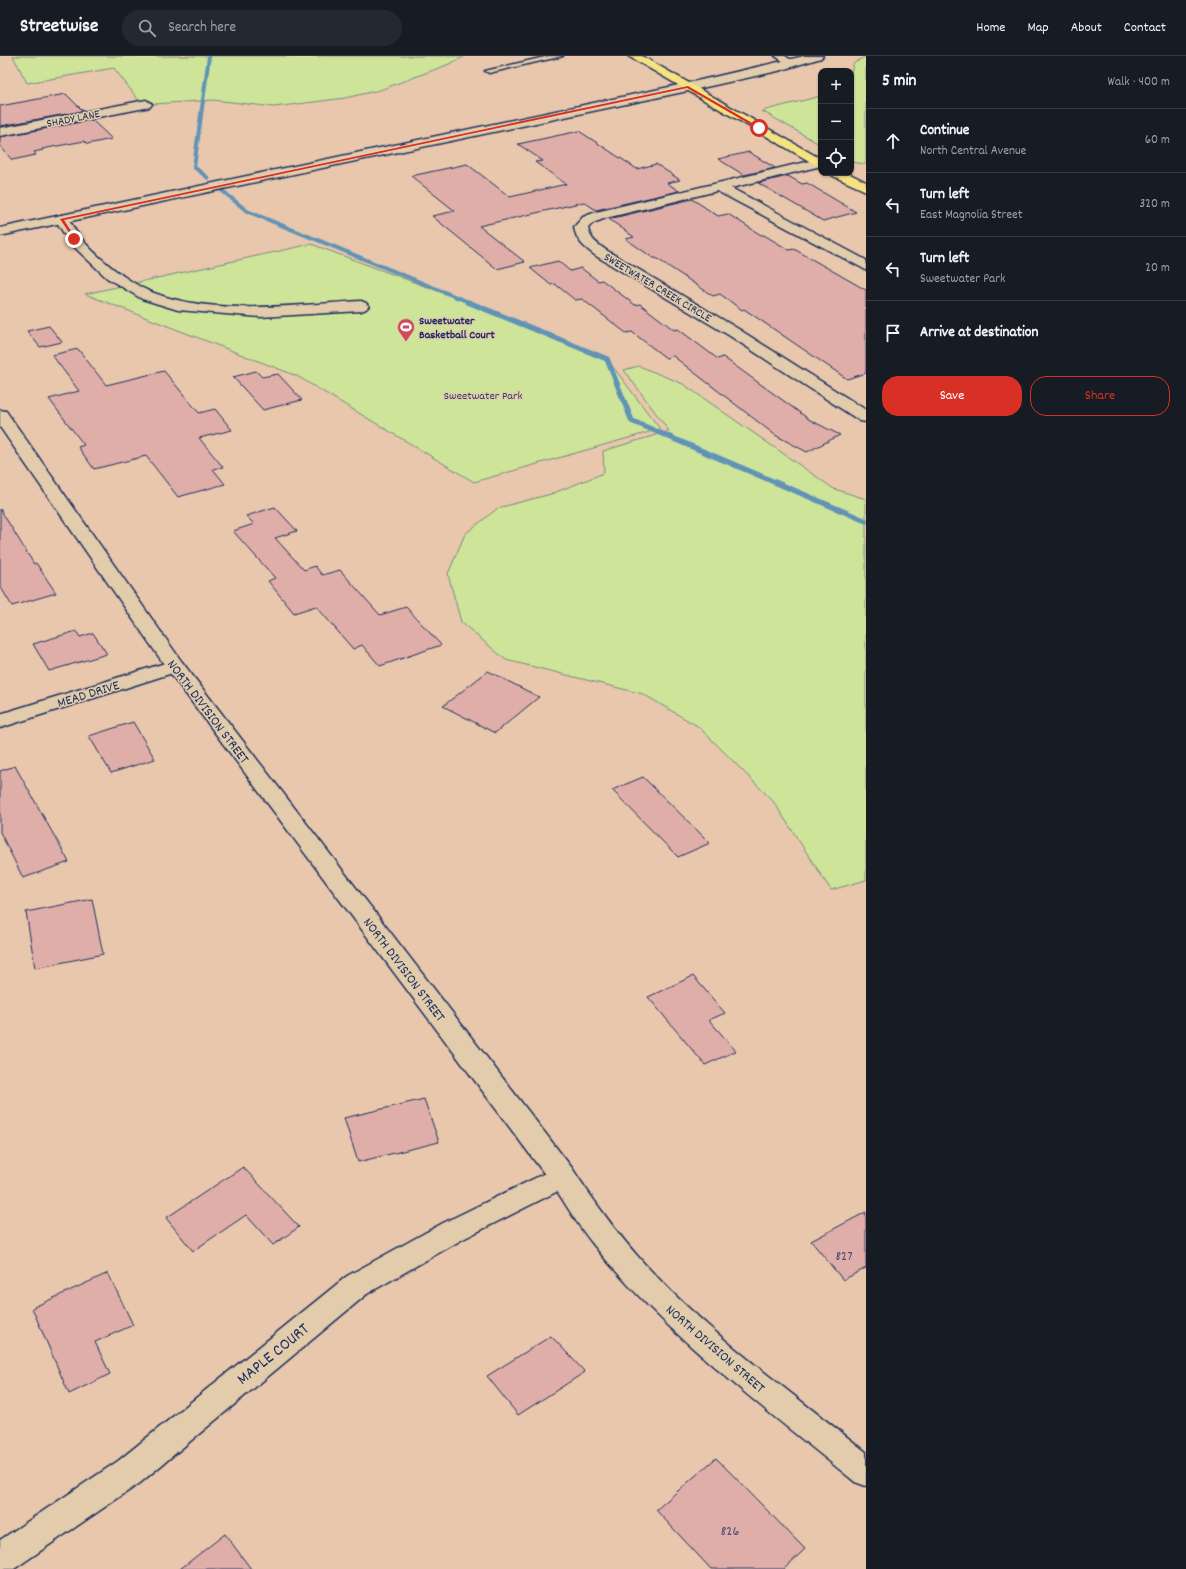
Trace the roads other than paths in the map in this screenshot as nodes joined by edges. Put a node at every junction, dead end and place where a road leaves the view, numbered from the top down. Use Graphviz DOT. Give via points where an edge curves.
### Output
graph roads {
  1 [pos="559,56"];
  2 [pos="634,56"];
  3 [pos="817,56"];
  4 [pos="784,58"];
  5 [pos="489,71"];
  6 [pos="688,87"];
  7 [pos="146,104"];
  8 [pos="0,132"];
  9 [pos="818,163"];
  10 [pos="818,164"];
  11 [pos="844,176"];
  12 [pos="719,187"];
  13 [pos="866,187"];
  14 [pos="62,219"];
  15 [pos="0,232"];
  16 [pos="866,266"];
  17 [pos="361,306"];
  18 [pos="0,415"];
  19 [pos="866,417"];
  20 [pos="175,666"];
  21 [pos="0,720"];
  22 [pos="562,1176"];
  23 [pos="866,1471"];
  24 [pos="0,1559"];
  1 -- 5 [label="lane"];
  2 -- 6 [label="main road"];
  3 -- 4 [label="street"];
  4 -- 6 [label="street"];
  6 -- 9 [label="main road"];
  6 -- 14 [label="street"];
  7 -- 8 [label="street, SHADY LANE"];
  10 -- 12 [label="street, SWEETWATER CREEK CIRCLE"];
  11 -- 13 [label="main road"];
  12 -- 16 [label="street"];
  12 -- 19 [label="street, SWEETWATER CREEK CIRCLE" via="601,215 584,224 581,228 582,236 601,254 735,333"];
  14 -- 15 [label="street"];
  14 -- 17 [label="street" via="74,239 112,275 147,296 183,307 260,312"];
  18 -- 20 [label="street, NORTH DIVISION STREET"];
  20 -- 21 [label="street, MEAD DRIVE"];
  20 -- 22 [label="street, NORTH DIVISION STREET"];
  22 -- 23 [label="street, NORTH DIVISION STREET" via="602,1235 645,1284 695,1333"];
  22 -- 24 [label="street, MAPLE COURT" via="453,1231 357,1285 129,1472"];
}
